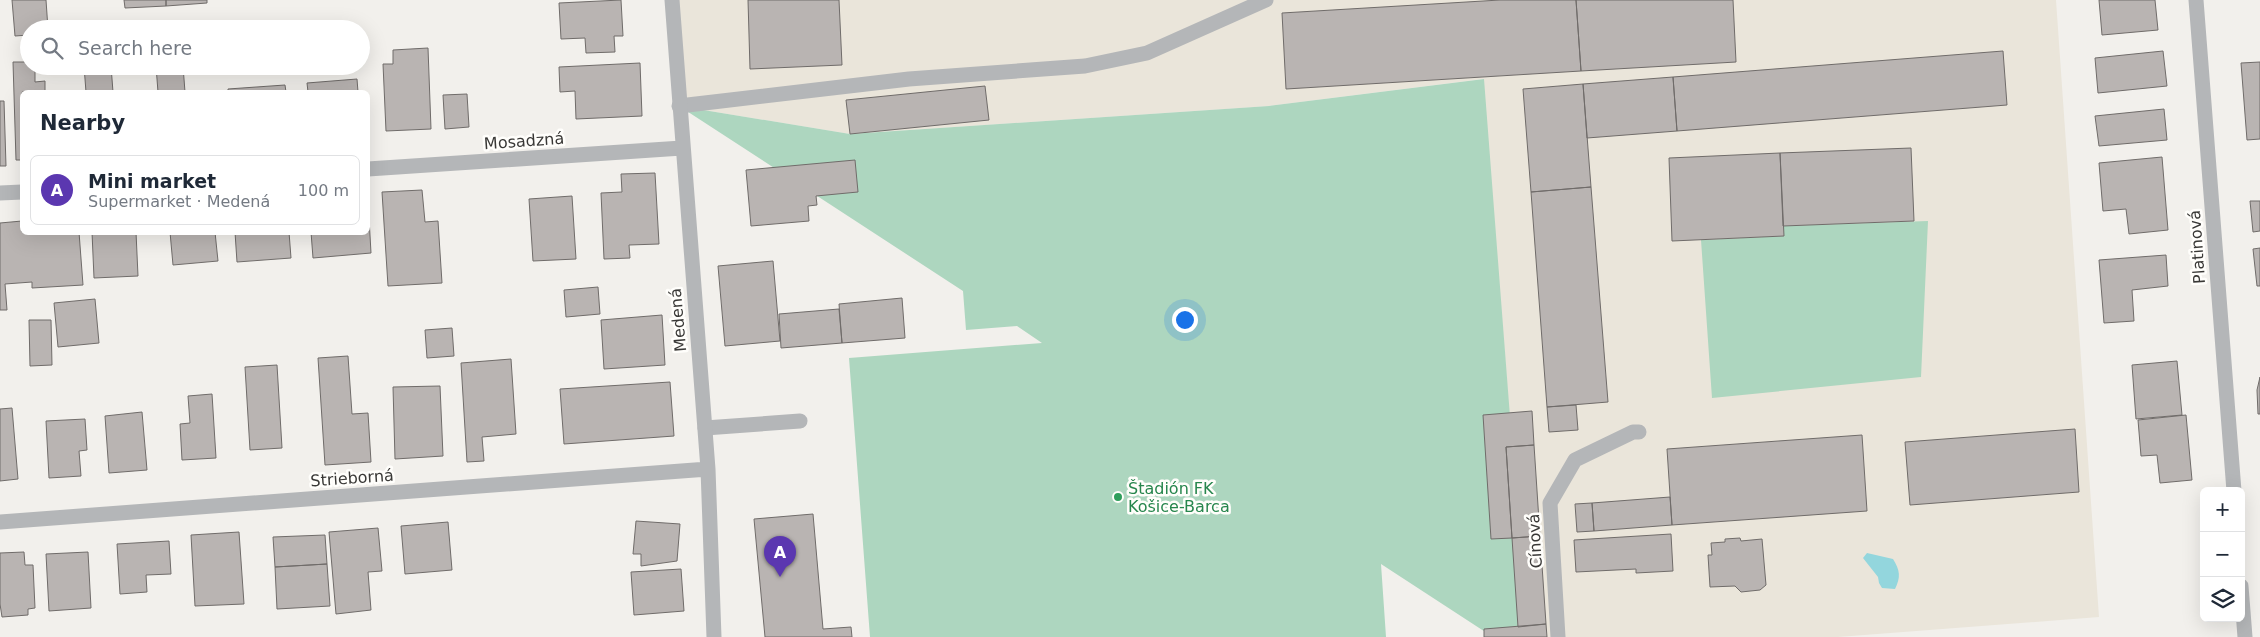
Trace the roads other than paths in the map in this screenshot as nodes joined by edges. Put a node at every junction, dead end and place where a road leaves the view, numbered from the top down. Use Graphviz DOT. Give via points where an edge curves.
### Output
graph roads {
  1 [pos="672,0"];
  2 [pos="1266,0"];
  3 [pos="2196,0"];
  4 [pos="679,106"];
  5 [pos="682,148"];
  6 [pos="370,169"];
  7 [pos="20,192"];
  8 [pos="0,193"];
  9 [pos="800,421"];
  10 [pos="705,428"];
  11 [pos="1639,432"];
  12 [pos="708,468"];
  13 [pos="2234,487"];
  14 [pos="0,522"];
  15 [pos="2244,622"];
  16 [pos="714,637"];
  17 [pos="1558,637"];
  18 [pos="2245,637"];
  1 -- 4 [label="street, Medená"];
  2 -- 4 [label="street" via="1147,53 1085,66 908,79"];
  3 -- 13 [label="street, Platinová"];
  4 -- 5 [label="street, Medená"];
  5 -- 6 [label="street, Mosadzná"];
  5 -- 10 [label="street, Medená"];
  7 -- 8 [label="street"];
  9 -- 10 [label="street"];
  10 -- 12 [label="street, Medená"];
  11 -- 17 [label="street, Cínová" via="1575,460 1550,503"];
  12 -- 14 [label="street, Strieborná"];
  12 -- 16 [label="street, Medená"];
  15 -- 18 [label="street"];
}
